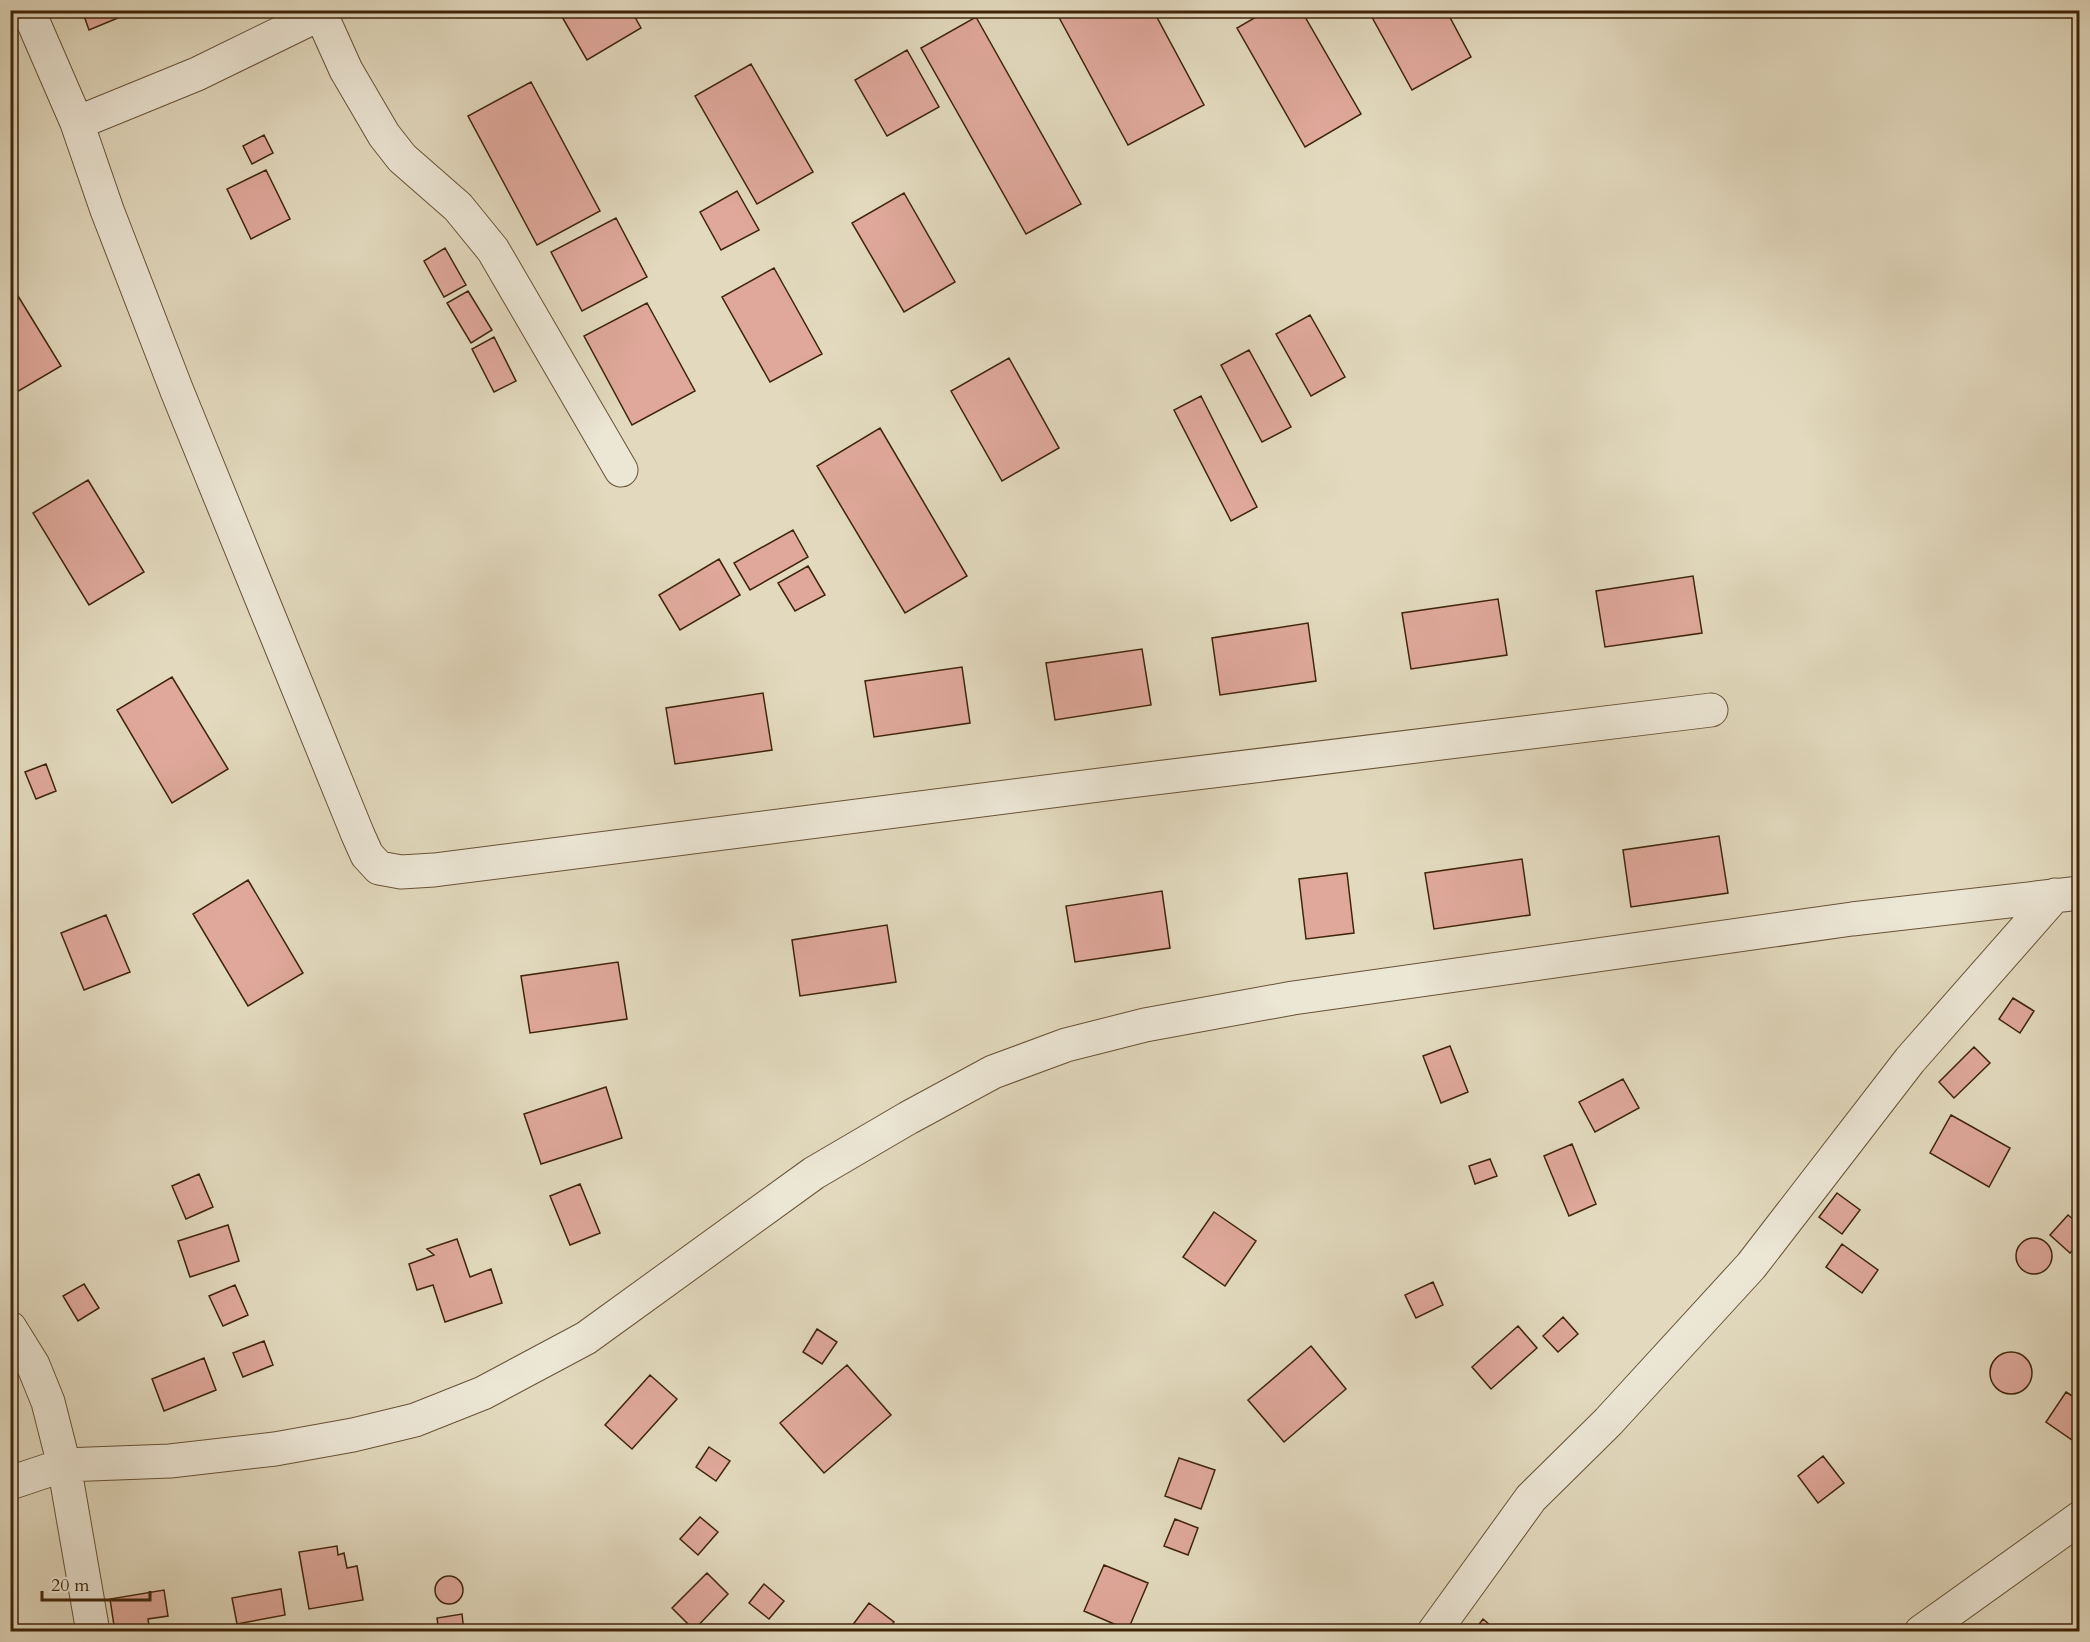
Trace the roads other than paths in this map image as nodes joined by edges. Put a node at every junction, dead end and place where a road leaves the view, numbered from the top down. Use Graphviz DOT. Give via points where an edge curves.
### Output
graph roads {
  1 [pos="27,10"];
  2 [pos="320,12"];
  3 [pos="77,123"];
  4 [pos="621,470"];
  5 [pos="1711,710"];
  6 [pos="2067,894"];
  7 [pos="10,1328"];
  8 [pos="64,1465"];
  9 [pos="10,1483"];
  10 [pos="2079,1518"];
  11 [pos="93,1632"];
  12 [pos="1434,1632"];
  13 [pos="1921,1632"];
  1 -- 3 [label="street"];
  2 -- 3 [label="street" via="197,74"];
  2 -- 4 [label="street" via="346,70 384,135 402,158 458,207 493,250"];
  3 -- 5 [label="street" via="177,390 328,765 368,855 379,868 401,872 434,870"];
  6 -- 8 [label="street" via="1305,996 1145,1024 1066,1045 993,1072 814,1173 586,1338 483,1393 415,1420 275,1449 170,1461"];
  6 -- 12 [label="street" via="1910,1060 1750,1266 1608,1422 1531,1498"];
  7 -- 8 [label="street" via="33,1365 48,1402"];
  8 -- 9 [label="street"];
  8 -- 11 [label="street"];
  10 -- 13 [label="street"];
}
